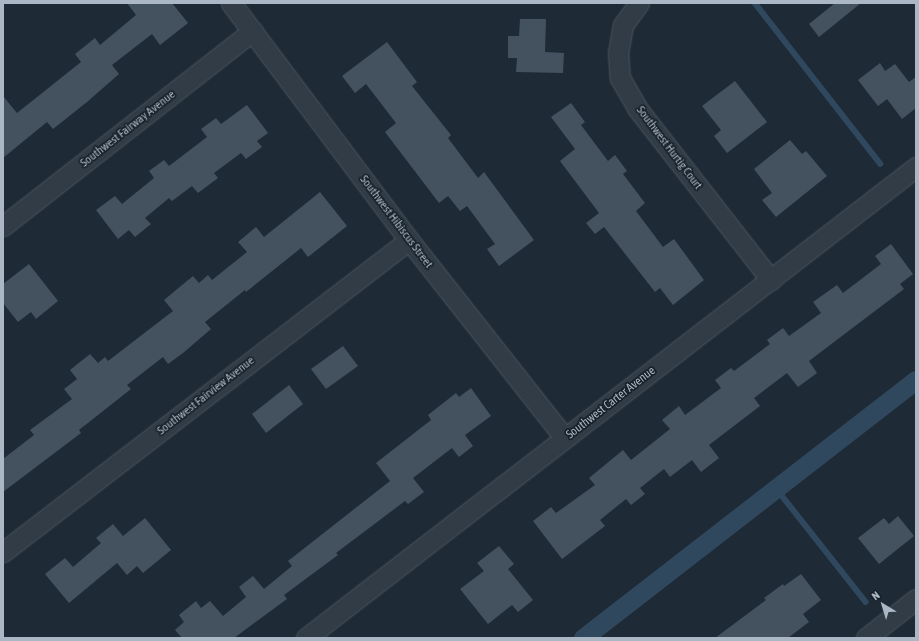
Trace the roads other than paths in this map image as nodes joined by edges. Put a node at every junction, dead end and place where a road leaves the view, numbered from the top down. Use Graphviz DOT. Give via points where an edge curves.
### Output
graph roads {
  1 [pos="231,3"];
  2 [pos="639,3"];
  3 [pos="253,31"];
  4 [pos="916,167"];
  5 [pos="3,226"];
  6 [pos="409,240"];
  7 [pos="771,280"];
  8 [pos="565,438"];
  9 [pos="3,552"];
  10 [pos="916,599"];
  11 [pos="306,638"];
  12 [pos="866,638"];
  1 -- 3 [label="street, Southwest Hibiscus Street"];
  2 -- 7 [label="street, Southwest Hurtig Court" via="623,25 618,52 620,78 638,108"];
  3 -- 5 [label="street, Southwest Fairway Avenue"];
  3 -- 6 [label="street, Southwest Hibiscus Street"];
  4 -- 7 [label="street, Southwest Carter Avenue"];
  6 -- 8 [label="street, Southwest Hibiscus Street"];
  6 -- 9 [label="street, Southwest Fairview Avenue"];
  7 -- 8 [label="street, Southwest Carter Avenue"];
  8 -- 11 [label="street, Southwest Carter Avenue"];
  10 -- 12 [label="street"];
}
